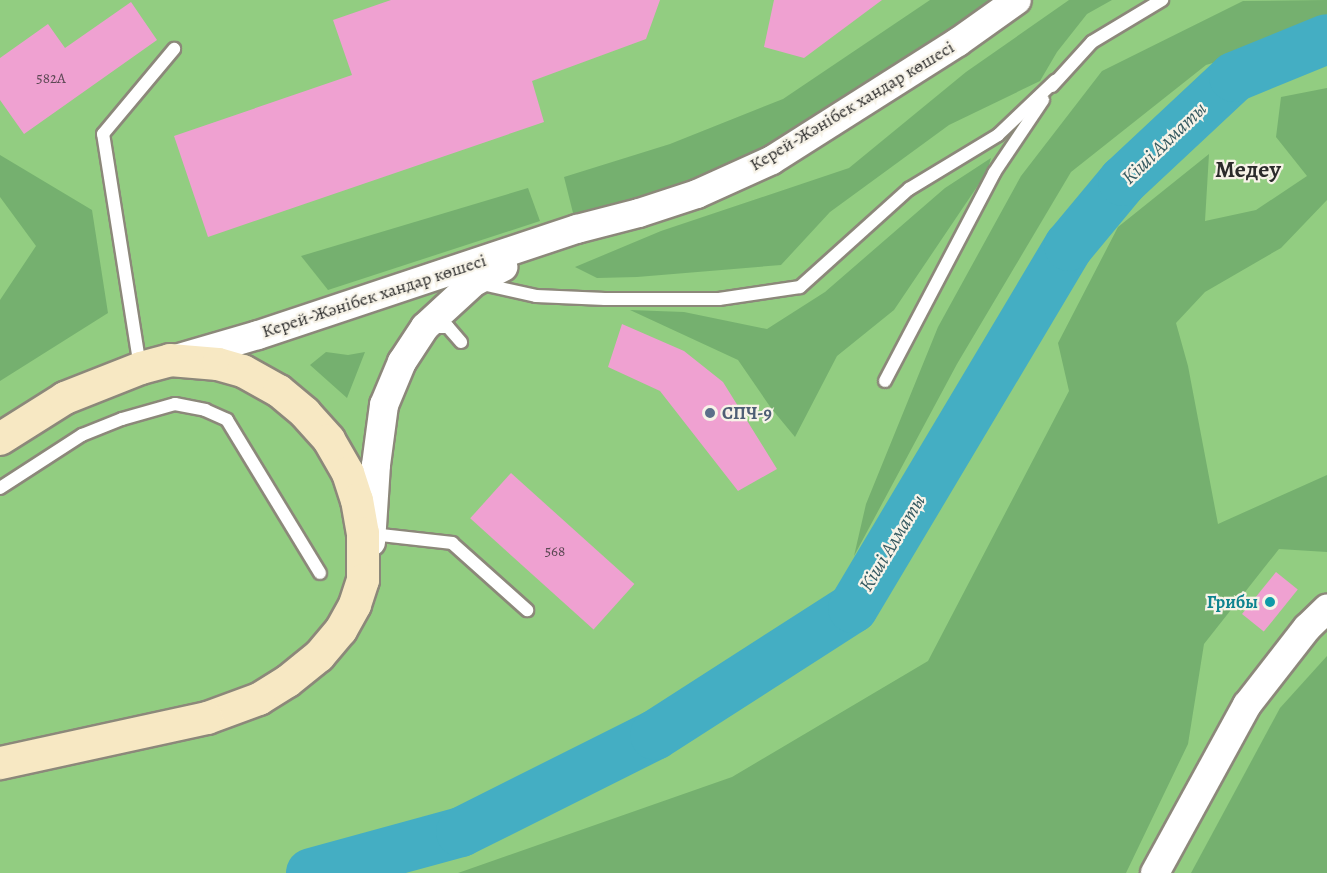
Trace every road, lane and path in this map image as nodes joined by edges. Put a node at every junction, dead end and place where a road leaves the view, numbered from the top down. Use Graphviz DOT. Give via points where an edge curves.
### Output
graph roads {
  1 [pos="1162,0"];
  2 [pos="1006,3"];
  3 [pos="174,49"];
  4 [pos="1056,81"];
  5 [pos="577,229"];
  6 [pos="474,282"];
  7 [pos="425,327"];
  8 [pos="461,342"];
  9 [pos="155,364"];
  10 [pos="885,381"];
  11 [pos="0,439"];
  12 [pos="0,488"];
  13 [pos="372,534"];
  14 [pos="320,573"];
  15 [pos="363,580"];
  16 [pos="1327,609"];
  17 [pos="527,610"];
  18 [pos="0,762"];
  19 [pos="1155,873"];
  1 -- 4 [label="lane" via="1092,42"];
  2 -- 5 [label="street, Керей-Жәнібек хандар көшесі" via="958,42 772,160 697,194"];
  3 -- 9 [label="lane" via="102,134"];
  4 -- 6 [label="lane" via="998,135 909,189 800,287 719,299 605,299 536,296"];
  4 -- 10 [label="lane" via="994,173"];
  5 -- 6 [label="street, Керей-Жәнібек хандар көшесі"];
  5 -- 9 [label="street, Керей-Жәнібек хандар көшесі" via="258,335"];
  6 -- 7 [label="street, Керей-Жәнібек хандар көшесі"];
  7 -- 8 [label="lane" via="448,327"];
  7 -- 13 [label="street, Керей-Жәнібек хандар көшесі" via="402,362 384,405"];
  9 -- 11 [label="main road, Керей-Жәнібек хандар көшесі" via="65,398"];
  9 -- 15 [label="main road, Керей-Жәнібек хандар көшесі" via="218,364 243,372 279,391 305,413 329,440 348,473 363,532"];
  12 -- 14 [label="lane" via="82,435 122,419 175,404 205,410 227,420"];
  13 -- 15 [label="street, Керей-Жәнібек хандар көшесі"];
  13 -- 17 [label="lane" via="452,543"];
  15 -- 18 [label="main road, Керей-Жәнібек хандар көшесі" via="355,605 319,656 259,699 207,717"];
  16 -- 19 [label="street" via="1307,628 1247,705"];
}
